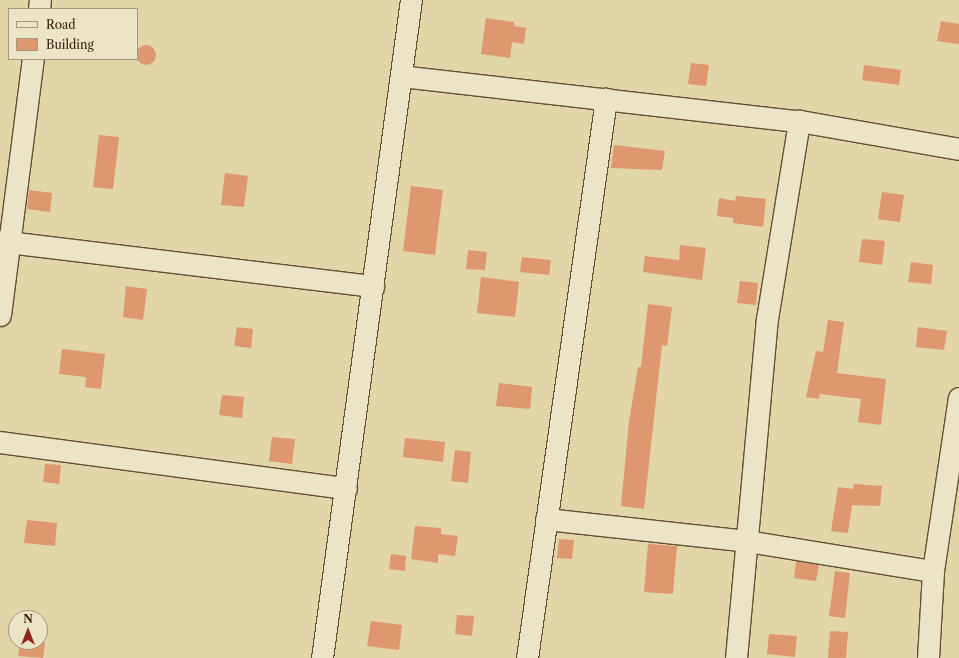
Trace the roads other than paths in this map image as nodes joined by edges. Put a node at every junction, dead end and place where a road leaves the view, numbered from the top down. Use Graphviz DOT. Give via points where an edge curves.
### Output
graph roads {
  1 [pos="411,0"];
  2 [pos="33,60"];
  3 [pos="401,76"];
  4 [pos="606,99"];
  5 [pos="799,121"];
  6 [pos="959,149"];
  7 [pos="6,242"];
  8 [pos="373,286"];
  9 [pos="0,315"];
  10 [pos="959,398"];
  11 [pos="0,442"];
  12 [pos="346,488"];
  13 [pos="546,519"];
  14 [pos="747,541"];
  15 [pos="933,571"];
  16 [pos="322,658"];
  17 [pos="527,658"];
  18 [pos="736,658"];
  19 [pos="928,658"];
  1 -- 3 [label="street"];
  2 -- 7 [label="street"];
  3 -- 4 [label="street"];
  3 -- 8 [label="street"];
  4 -- 5 [label="street"];
  4 -- 13 [label="street"];
  5 -- 6 [label="street"];
  5 -- 14 [label="street" via="767,319"];
  7 -- 8 [label="street"];
  7 -- 9 [label="street"];
  8 -- 12 [label="street"];
  10 -- 15 [label="street"];
  11 -- 12 [label="street"];
  12 -- 16 [label="street"];
  13 -- 14 [label="street"];
  13 -- 17 [label="street"];
  14 -- 15 [label="street"];
  14 -- 18 [label="street"];
  15 -- 19 [label="street"];
}
